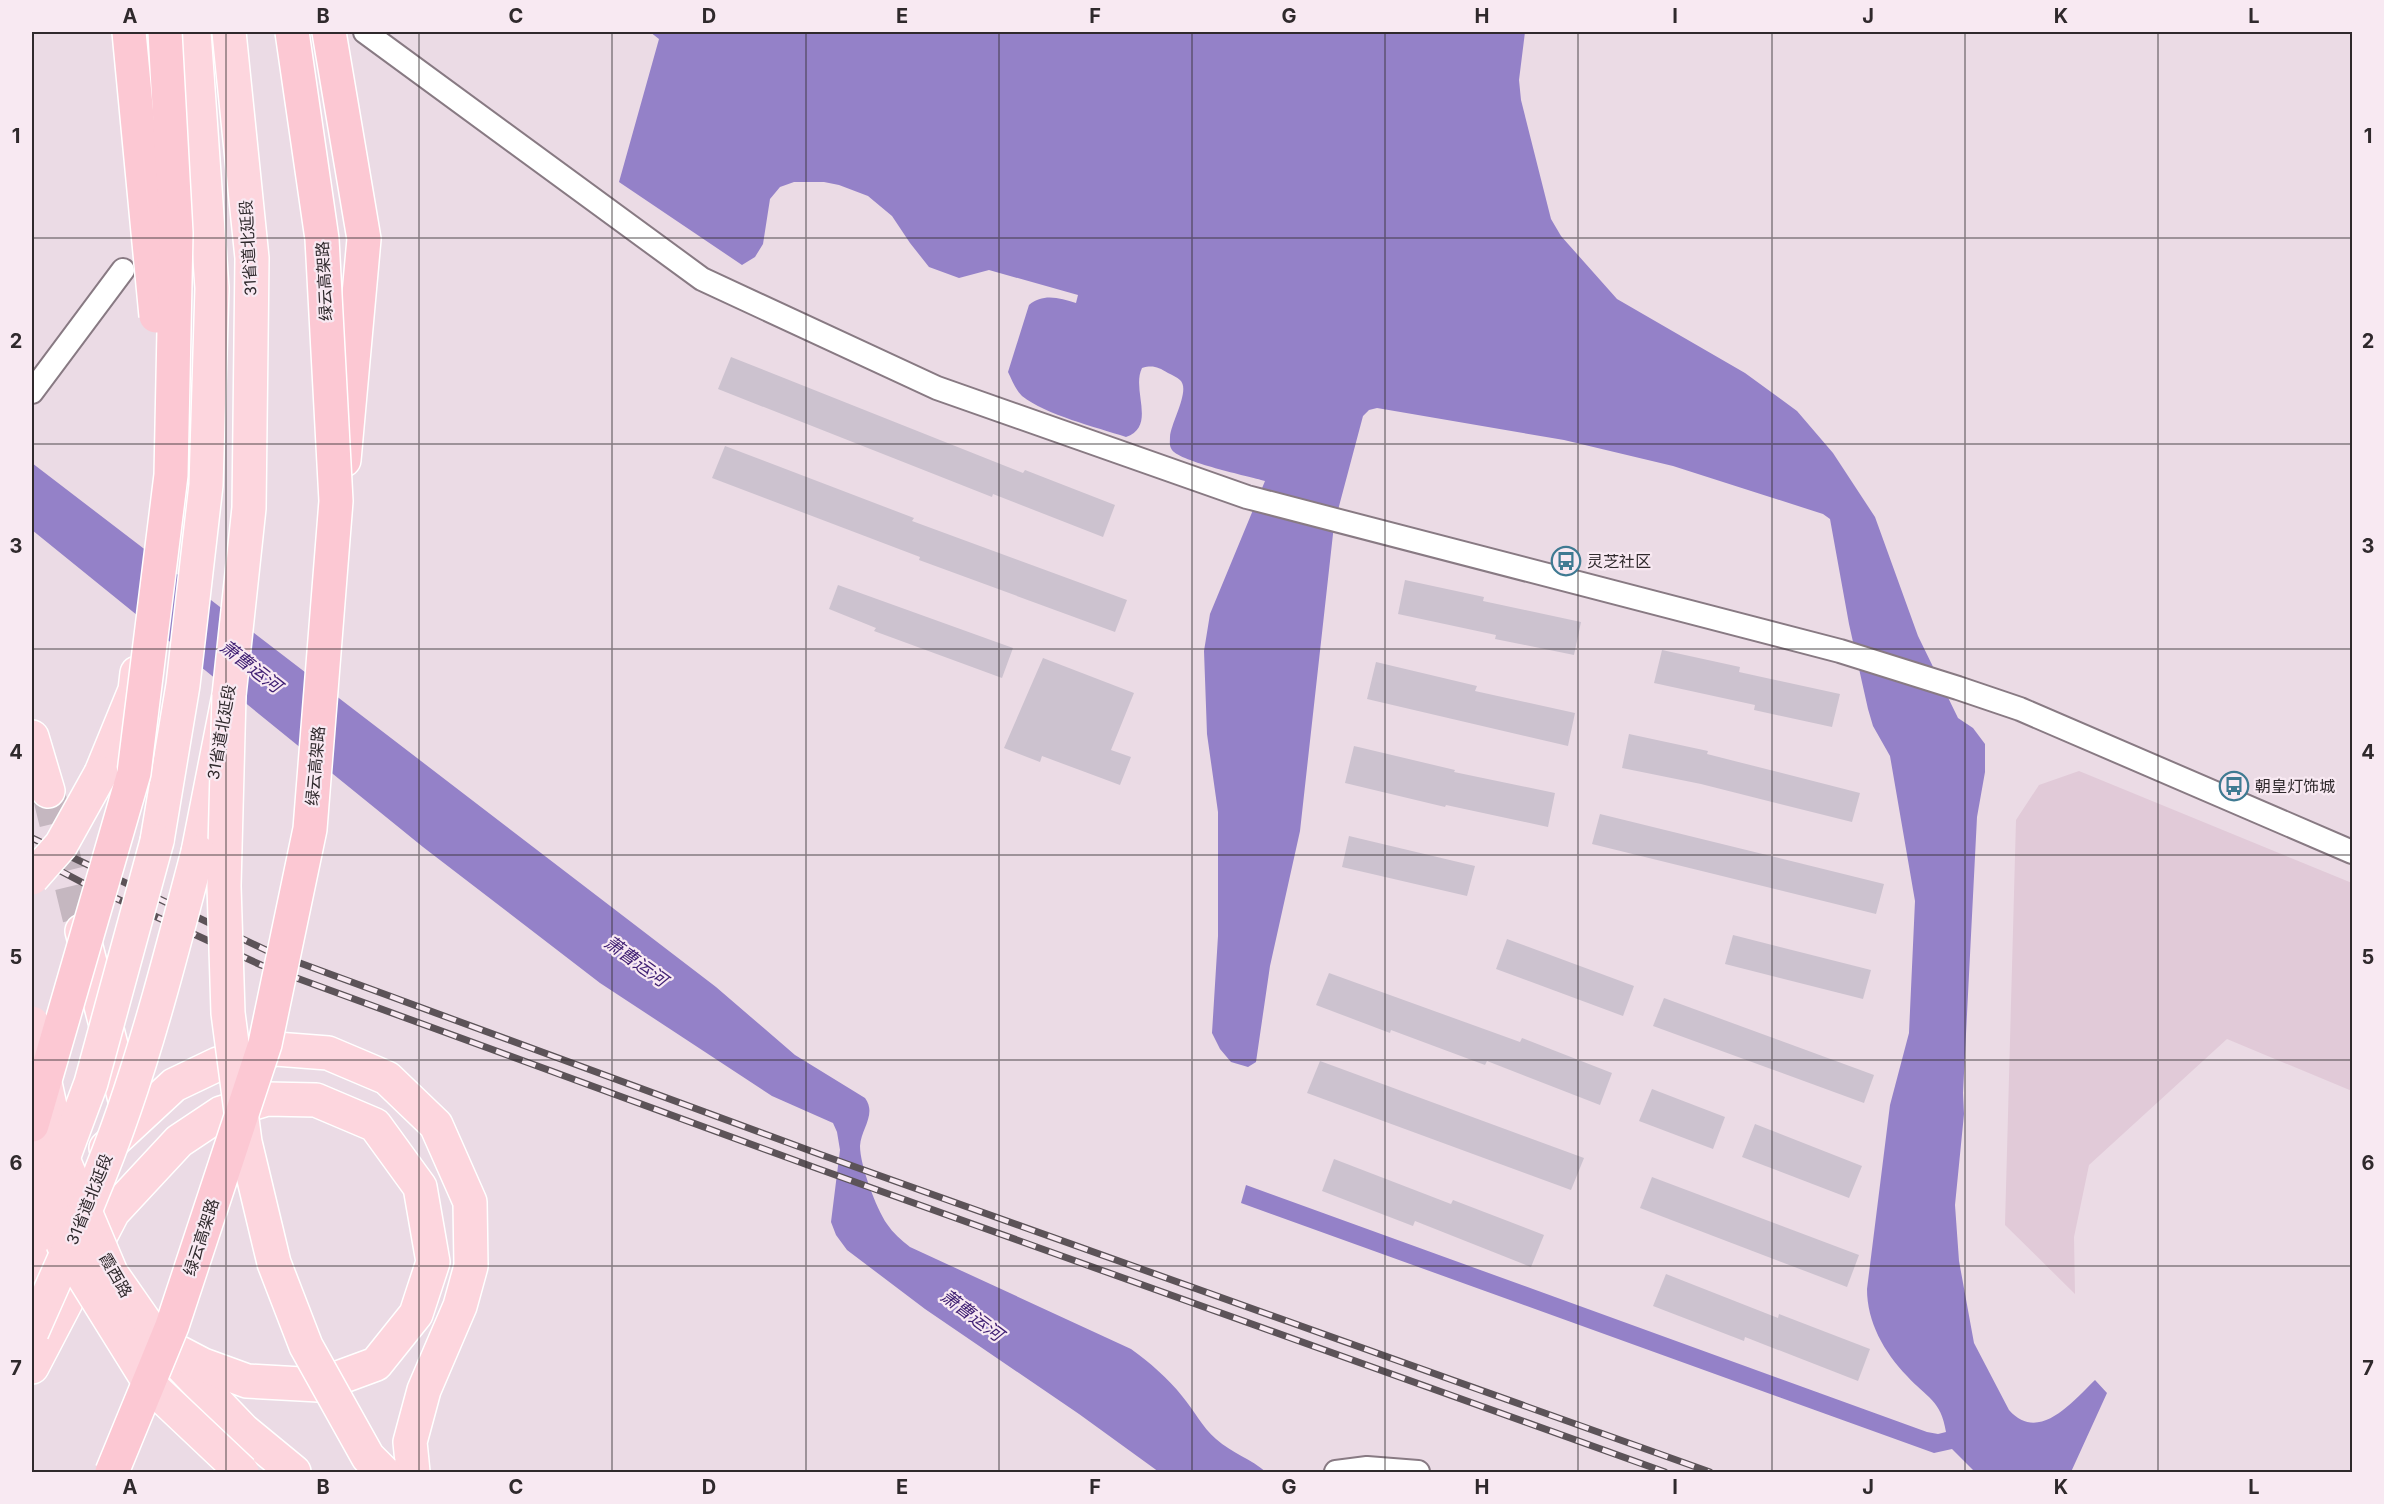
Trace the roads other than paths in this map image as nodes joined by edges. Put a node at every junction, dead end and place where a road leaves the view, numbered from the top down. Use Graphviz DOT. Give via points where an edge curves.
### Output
graph roads {
  1 [pos="129,32"];
  2 [pos="165,32"];
  3 [pos="194,32"];
  4 [pos="229,32"];
  5 [pos="292,32"];
  6 [pos="329,32"];
  7 [pos="365,32"];
  8 [pos="198,72"];
  9 [pos="123,270"];
  10 [pos="32,392"];
  11 [pos="171,475"];
  12 [pos="229,695"];
  13 [pos="32,737"];
  14 [pos="48,791"];
  15 [pos="310,829"];
  16 [pos="2352,852"];
  17 [pos="32,878"];
  18 [pos="81,926"];
  19 [pos="32,1023"];
  20 [pos="131,1124"];
  21 [pos="32,1125"];
  22 [pos="32,1152"];
  23 [pos="32,1218"];
  24 [pos="47,1243"];
  25 [pos="32,1269"];
  26 [pos="32,1332"];
  27 [pos="159,1342"];
  28 [pos="32,1367"];
  29 [pos="112,1473"];
  30 [pos="242,1473"];
  31 [pos="294,1473"];
  32 [pos="383,1473"];
  33 [pos="399,1473"];
  34 [pos="413,1473"];
  35 [pos="1336,1473"];
  36 [pos="1418,1473"];
  1 -- 11 [label="highway, bridge"];
  2 -- 11 [label="highway, bridge" via="176,233"];
  3 -- 8 [label="main road"];
  4 -- 12 [label="main road, 31省道北延段" via="252,258 249,508"];
  5 -- 15 [label="highway, 绿云高架路, bridge" via="322,239 336,501"];
  6 -- 15 [label="highway, bridge" via="364,239"];
  7 -- 16 [label="street" via="702,279 937,388 1247,497 1840,651 1958,688 2020,709"];
  8 -- 17 [label="main road, bridge" via="181,222 170,458 135,690 101,773 61,845"];
  8 -- 24 [label="main road, bridge" via="212,288 206,485 183,685 157,841"];
  9 -- 10 [label="street"];
  11 -- 21 [label="highway, bridge" via="134,773"];
  12 -- 26 [label="main road, 31省道北延段, bridge" via="198,852 161,994 124,1111"];
  12 -- 32 [label="main road, bridge" via="224,886 228,1013 245,1142 274,1263 306,1346 368,1457"];
  13 -- 14 [label="main road"];
  15 -- 29 [label="highway, 绿云高架路, bridge" via="265,1044 172,1326"];
  18 -- 20 [label="main road"];
  19 -- 27 [label="main road, 霞西路, bridge" via="60,1152 111,1273"];
  20 -- 23 [label="main road"];
  20 -- 34 [label="main road" via="174,1084 218,1065 276,1049 328,1053 387,1078 436,1125 470,1202 471,1266 460,1305 424,1390 410,1442"];
  22 -- 24 [label="main road, 霞西路, bridge"];
  24 -- 30 [label="main road, 霞西路, bridge" via="152,1387"];
  25 -- 33 [label="main road" via="50,1241 149,1146 187,1113 224,1089 276,1078 322,1079 373,1100 414,1139 450,1201 457,1265 450,1305 410,1386 394,1440"];
  27 -- 28 [label="main road" via="203,1365 247,1381 319,1385 376,1364 416,1314 433,1262 420,1187 375,1125 316,1100 267,1099 221,1113 179,1141 112,1212"];
  27 -- 31 [label="main road, 霞西路" via="243,1430"];
  35 -- 36 [label="street" via="1367,1468"];
}
